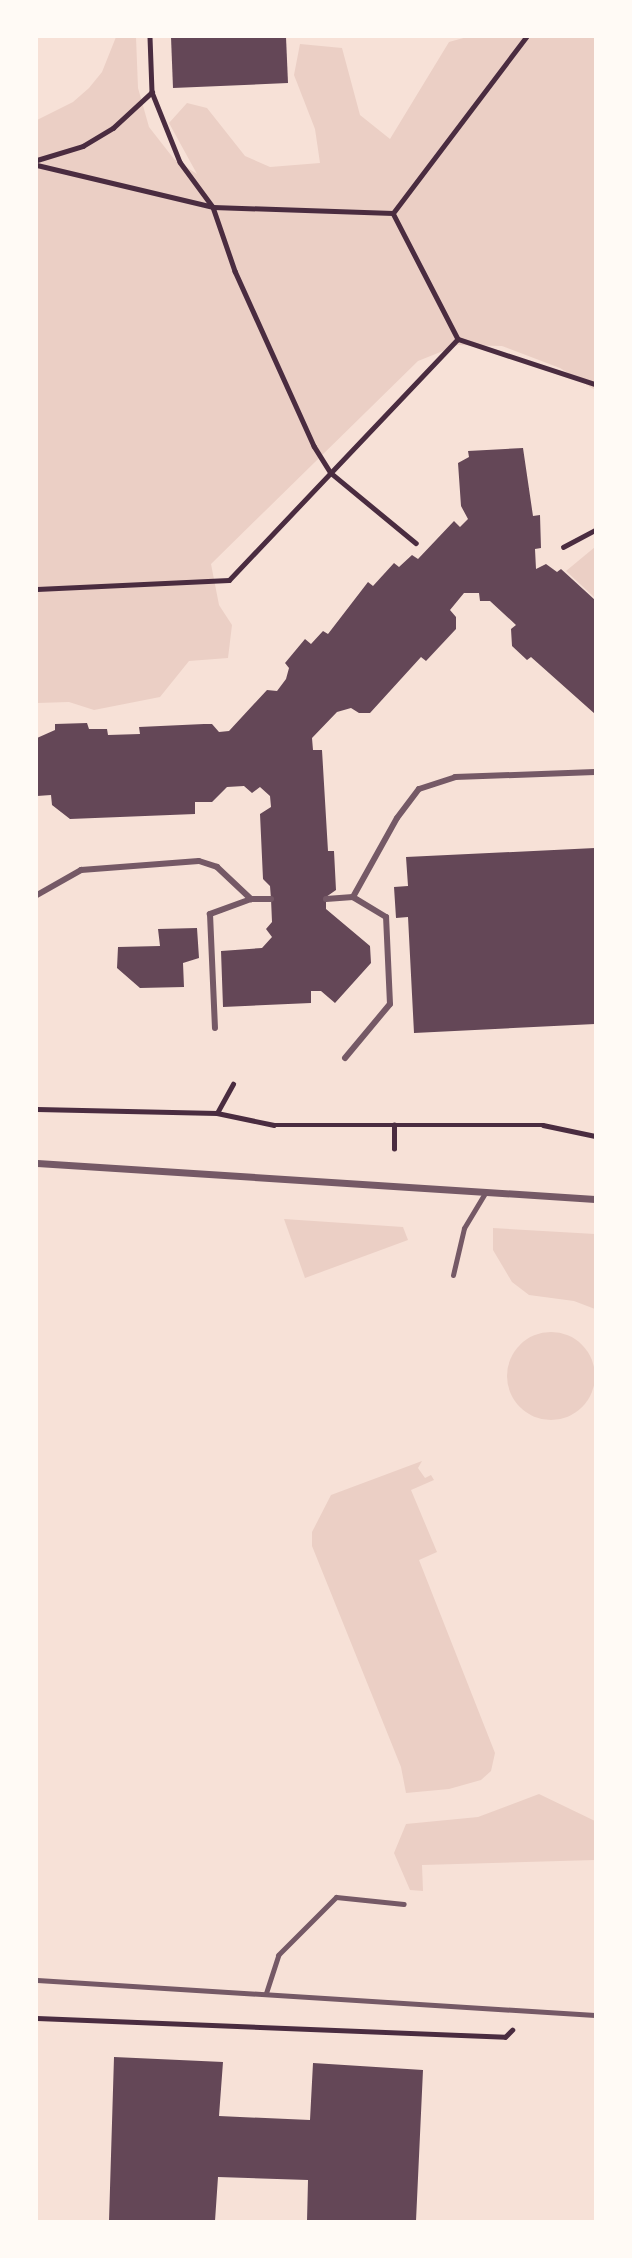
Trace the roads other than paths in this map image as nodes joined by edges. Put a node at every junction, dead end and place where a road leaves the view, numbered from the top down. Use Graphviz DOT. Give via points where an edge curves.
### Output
graph roads {
  1 [pos="595,772"];
  2 [pos="37,895"];
  3 [pos="353,897"];
  4 [pos="251,899"];
  5 [pos="271,899"];
  6 [pos="326,899"];
  7 [pos="215,1028"];
  8 [pos="345,1058"];
  9 [pos="37,1163"];
  10 [pos="485,1193"];
  11 [pos="595,1199"];
  12 [pos="453,1275"];
  13 [pos="404,1904"];
  14 [pos="37,1980"];
  15 [pos="266,1993"];
  16 [pos="595,2015"];
  1 -- 3 [label="street" via="455,777 419,789 397,818"];
  2 -- 4 [label="street" via="81,870 199,861 217,867"];
  3 -- 6 [label="street"];
  3 -- 8 [label="street" via="386,917 390,1004"];
  4 -- 5 [label="street"];
  4 -- 7 [label="street" via="210,914"];
  9 -- 10 [label="street"];
  10 -- 11 [label="street"];
  10 -- 12 [label="lane" via="464,1228"];
  13 -- 15 [label="lane" via="336,1897 278,1955"];
  14 -- 15 [label="lane"];
  15 -- 16 [label="lane"];
}
